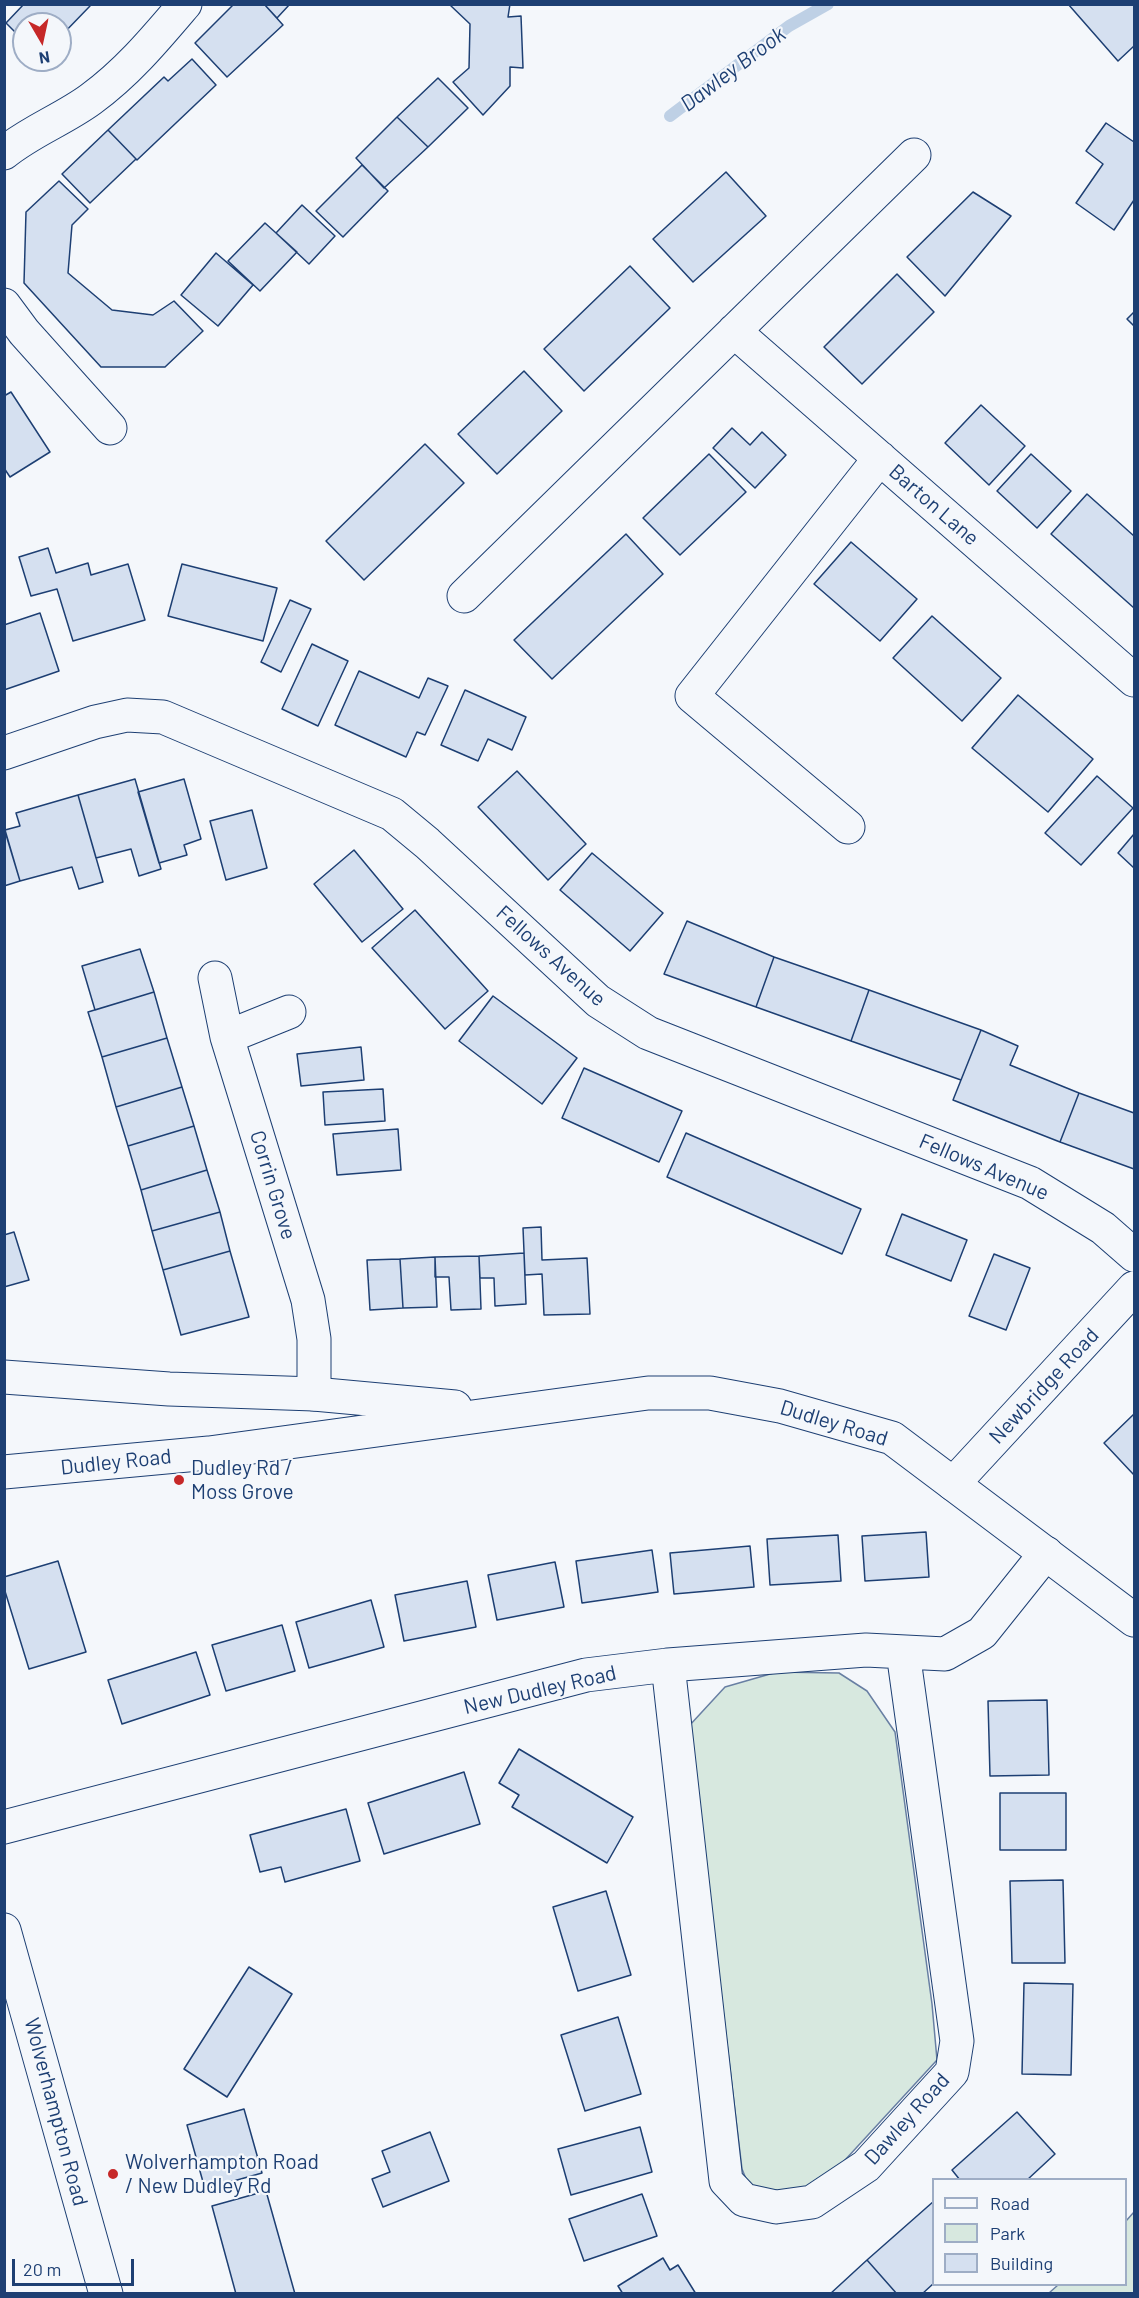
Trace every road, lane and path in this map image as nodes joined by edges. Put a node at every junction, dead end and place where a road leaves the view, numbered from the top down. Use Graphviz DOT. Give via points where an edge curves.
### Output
graph roads {
  1 [pos="185,4"];
  2 [pos="4,153"];
  3 [pos="914,155"];
  4 [pos="4,305"];
  5 [pos="734,331"];
  6 [pos="110,428"];
  7 [pos="880,458"];
  8 [pos="465,596"];
  9 [pos="1134,680"];
  10 [pos="4,753"];
  11 [pos="848,827"];
  12 [pos="215,978"];
  13 [pos="289,1012"];
  14 [pos="227,1037"];
  15 [pos="1134,1256"];
  16 [pos="1134,1288"];
  17 [pos="4,1377"];
  18 [pos="314,1394"];
  19 [pos="514,1413"];
  20 [pos="8,1473"];
  21 [pos="953,1484"];
  22 [pos="1046,1553"];
  23 [pos="1134,1620"];
  24 [pos="903,1652"];
  25 [pos="668,1665"];
  26 [pos="4,1827"];
  27 [pos="4,1930"];
  28 [pos="106,2294"];
  1 -- 2 [label="main road" via="129,69 89,101"];
  3 -- 5 [label="main road"];
  4 -- 6 [label="main road" via="24,333"];
  5 -- 7 [label="main road, Barton Lane"];
  5 -- 8 [label="main road"];
  7 -- 9 [label="main road, Barton Lane"];
  7 -- 11 [label="main road" via="692,696"];
  10 -- 15 [label="main road, Fellows Avenue" via="95,722 127,715 163,717 392,814 598,1001 648,1033 1030,1183 1103,1228"];
  12 -- 14 [label="main road, Corrin Grove"];
  13 -- 14 [label="main road"];
  14 -- 18 [label="main road, Corrin Grove" via="308,1300 314,1339"];
  16 -- 21 [label="main road, Newbridge Road"];
  17 -- 18 [label="main road, Dudley Road"];
  18 -- 19 [label="main road, Dudley Road"];
  19 -- 20 [label="main road, Dudley Road" via="210,1453"];
  19 -- 21 [label="main road, Dudley Road" via="648,1393 710,1394 780,1406 892,1438"];
  21 -- 22 [label="main road, Dudley Road"];
  22 -- 23 [label="main road, Dudley Road"];
  22 -- 24 [label="main road, New Dudley Road" via="982,1633 945,1654"];
  24 -- 25 [label="main road, New Dudley Road" via="866,1650"];
  24 -- 25 [label="main road, Dawley Road" via="957,2041 951,2072 866,2166 812,2202 776,2207 744,2200 726,2181"];
  25 -- 26 [label="main road, New Dudley Road" via="586,1675"];
  27 -- 28 [label="main road, Wolverhampton Road"];
}
